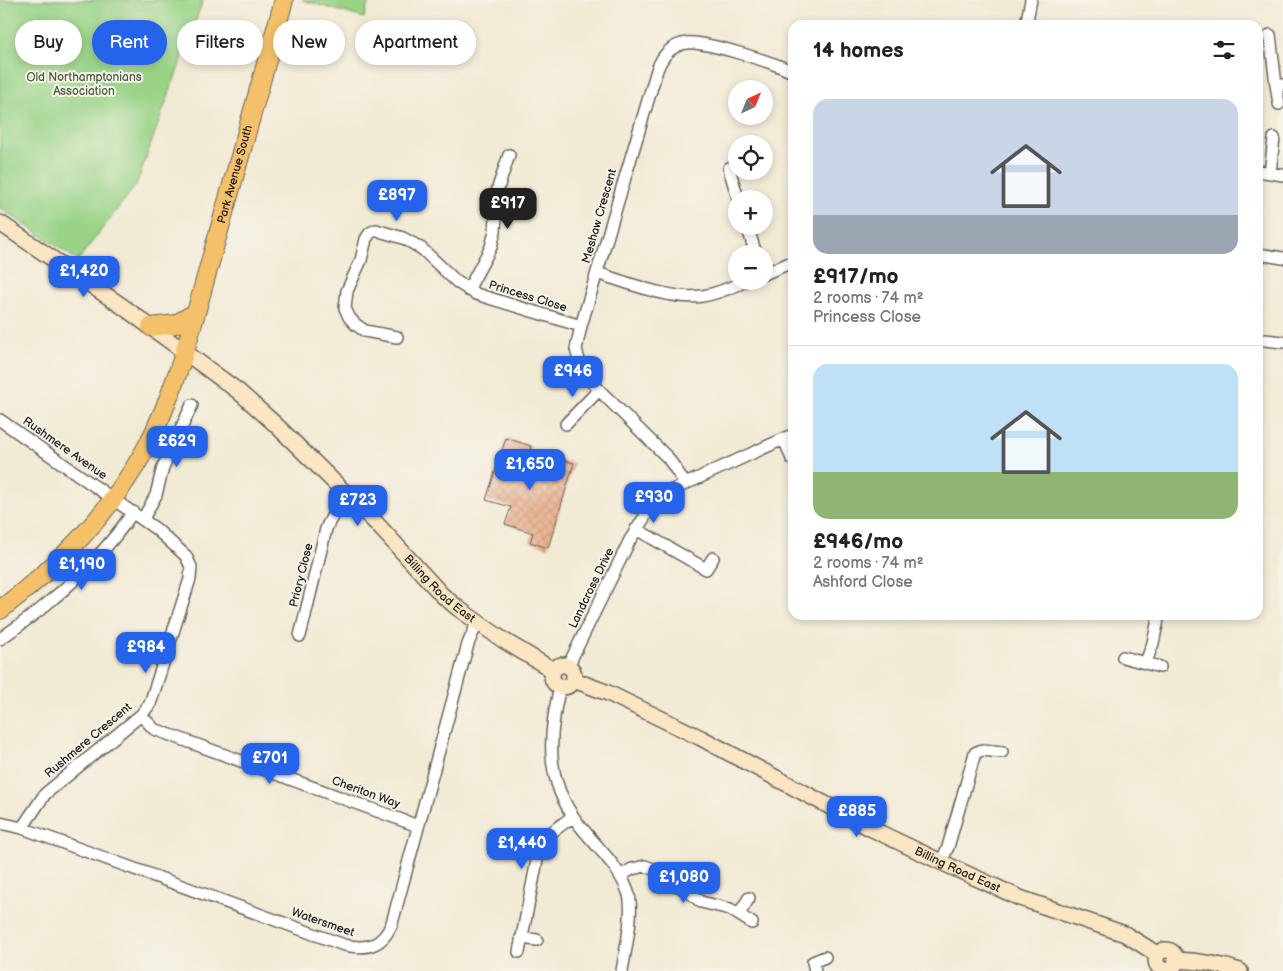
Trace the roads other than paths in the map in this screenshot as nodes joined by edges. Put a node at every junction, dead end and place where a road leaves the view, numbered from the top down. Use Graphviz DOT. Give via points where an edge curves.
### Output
graph roads {
  1 [pos="284,0"];
  2 [pos="1031,0"];
  3 [pos="1027,20"];
  4 [pos="1270,35"];
  5 [pos="788,70"];
  6 [pos="1280,85"];
  7 [pos="1279,104"];
  8 [pos="1274,138"];
  9 [pos="509,155"];
  10 [pos="1263,172"];
  11 [pos="1270,173"];
  12 [pos="1283,175"];
  13 [pos="0,223"];
  14 [pos="1263,255"];
  15 [pos="1283,258"];
  16 [pos="788,264"];
  17 [pos="773,270"];
  18 [pos="597,274"];
  19 [pos="728,288"];
  20 [pos="468,290"];
  21 [pos="196,313"];
  22 [pos="581,326"];
  23 [pos="151,327"];
  24 [pos="397,337"];
  25 [pos="1265,340"];
  26 [pos="1283,342"];
  27 [pos="184,350"];
  28 [pos="599,390"];
  29 [pos="192,406"];
  30 [pos="0,420"];
  31 [pos="566,424"];
  32 [pos="788,437"];
  33 [pos="685,483"];
  34 [pos="348,496"];
  35 [pos="113,499"];
  36 [pos="138,516"];
  37 [pos="636,529"];
  38 [pos="713,558"];
  39 [pos="0,610"];
  40 [pos="1158,620"];
  41 [pos="477,623"];
  42 [pos="300,636"];
  43 [pos="0,640"];
  44 [pos="1123,657"];
  45 [pos="1146,662"];
  46 [pos="1160,666"];
  47 [pos="561,668"];
  48 [pos="574,680"];
  49 [pos="560,687"];
  50 [pos="141,715"];
  51 [pos="1002,752"];
  52 [pos="572,817"];
  53 [pos="0,823"];
  54 [pos="418,826"];
  55 [pos="22,828"];
  56 [pos="940,862"];
  57 [pos="620,876"];
  58 [pos="749,898"];
  59 [pos="739,914"];
  60 [pos="752,923"];
  61 [pos="521,938"];
  62 [pos="537,940"];
  63 [pos="519,952"];
  64 [pos="1157,954"];
  65 [pos="825,957"];
  66 [pos="1176,960"];
  67 [pos="1162,970"];
  68 [pos="622,971"];
  69 [pos="815,971"];
  70 [pos="1240,971"];
  1 -- 21 [label="main road, Park Avenue South"];
  2 -- 3 [label="street"];
  4 -- 6 [label="street"];
  5 -- 18 [label="street, Meshaw Crescent" via="695,43 677,46 664,56 657,70"];
  6 -- 7 [label="street"];
  8 -- 11 [label="street"];
  9 -- 20 [label="street, Princess Close" via="498,188 491,247"];
  10 -- 11 [label="street"];
  11 -- 12 [label="street"];
  13 -- 23 [label="street, Billing Road East"];
  14 -- 15 [label="street"];
  16 -- 17 [label="street"];
  18 -- 19 [label="street" via="684,297 702,296"];
  18 -- 22 [label="street, Meshaw Crescent"];
  20 -- 22 [label="street, Princess Close"];
  20 -- 24 [label="street, Princess Close" via="412,243 376,230 370,233 347,291 345,308 355,324 365,331"];
  21 -- 23 [label="main road" via="176,324"];
  21 -- 27 [label="main road, Park Avenue South"];
  22 -- 28 [label="street, Meshaw Crescent" via="576,349 578,363"];
  23 -- 27 [label="street, Billing Road East"];
  25 -- 26 [label="street"];
  27 -- 34 [label="street, Billing Road East" via="246,398"];
  27 -- 35 [label="main road, Park Avenue South" via="172,388 145,450"];
  28 -- 31 [label="street"];
  28 -- 33 [label="street, Meshaw Crescent" via="668,458"];
  29 -- 36 [label="street" via="163,467 156,495"];
  30 -- 35 [label="street, Rushmere Avenue"];
  32 -- 33 [label="street, Landcross Drive"];
  33 -- 37 [label="street, Landcross Drive" via="662,497"];
  34 -- 41 [label="street, Billing Road East" via="442,595"];
  34 -- 42 [label="street, Priory Close" via="326,529"];
  35 -- 36 [label="street, Rushmere Crescent"];
  35 -- 39 [label="main road, Park Avenue South" via="95,524 54,566"];
  36 -- 43 [label="street" via="73,582"];
  36 -- 50 [label="street, Rushmere Crescent" via="180,549 191,567 153,696"];
  37 -- 38 [label="street" via="703,573"];
  37 -- 47 [label="street, Landcross Drive"];
  40 -- 45 [label="street"];
  41 -- 47 [label="street, Billing Road East"];
  41 -- 54 [label="street, Watersmeet" via="468,644"];
  44 -- 45 [label="street"];
  45 -- 46 [label="street"];
  47 -- 48 [label="street" via="572,669"];
  47 -- 49 [label="street" via="552,677"];
  48 -- 49 [label="street" via="566,688"];
  48 -- 56 [label="street, Billing Road East" via="701,738"];
  49 -- 52 [label="street" via="553,729 552,765 560,796"];
  50 -- 54 [label="street, Cheriton Way" via="154,729"];
  50 -- 55 [label="street, Rushmere Crescent" via="45,794"];
  51 -- 56 [label="street" via="982,750 975,753 948,847"];
  52 -- 57 [label="street"];
  52 -- 61 [label="street" via="541,840"];
  53 -- 55 [label="street, Watersmeet"];
  54 -- 55 [label="street, Watersmeet" via="388,934 368,947 355,948"];
  56 -- 64 [label="street, Billing Road East" via="1020,898 1125,934"];
  57 -- 59 [label="street" via="645,866 656,870 666,882 686,889 701,902"];
  57 -- 68 [label="street" via="629,893 630,922"];
  58 -- 59 [label="street"];
  59 -- 60 [label="street"];
  61 -- 62 [label="street"];
  61 -- 63 [label="street"];
  64 -- 66 [label="street, Billing Road East" via="1163,950 1170,951"];
  64 -- 67 [label="street" via="1156,962"];
  65 -- 69 [label="street" via="813,962"];
  66 -- 67 [label="street" via="1170,969"];
  66 -- 70 [label="street, Billing Road East" via="1197,961"];
}
